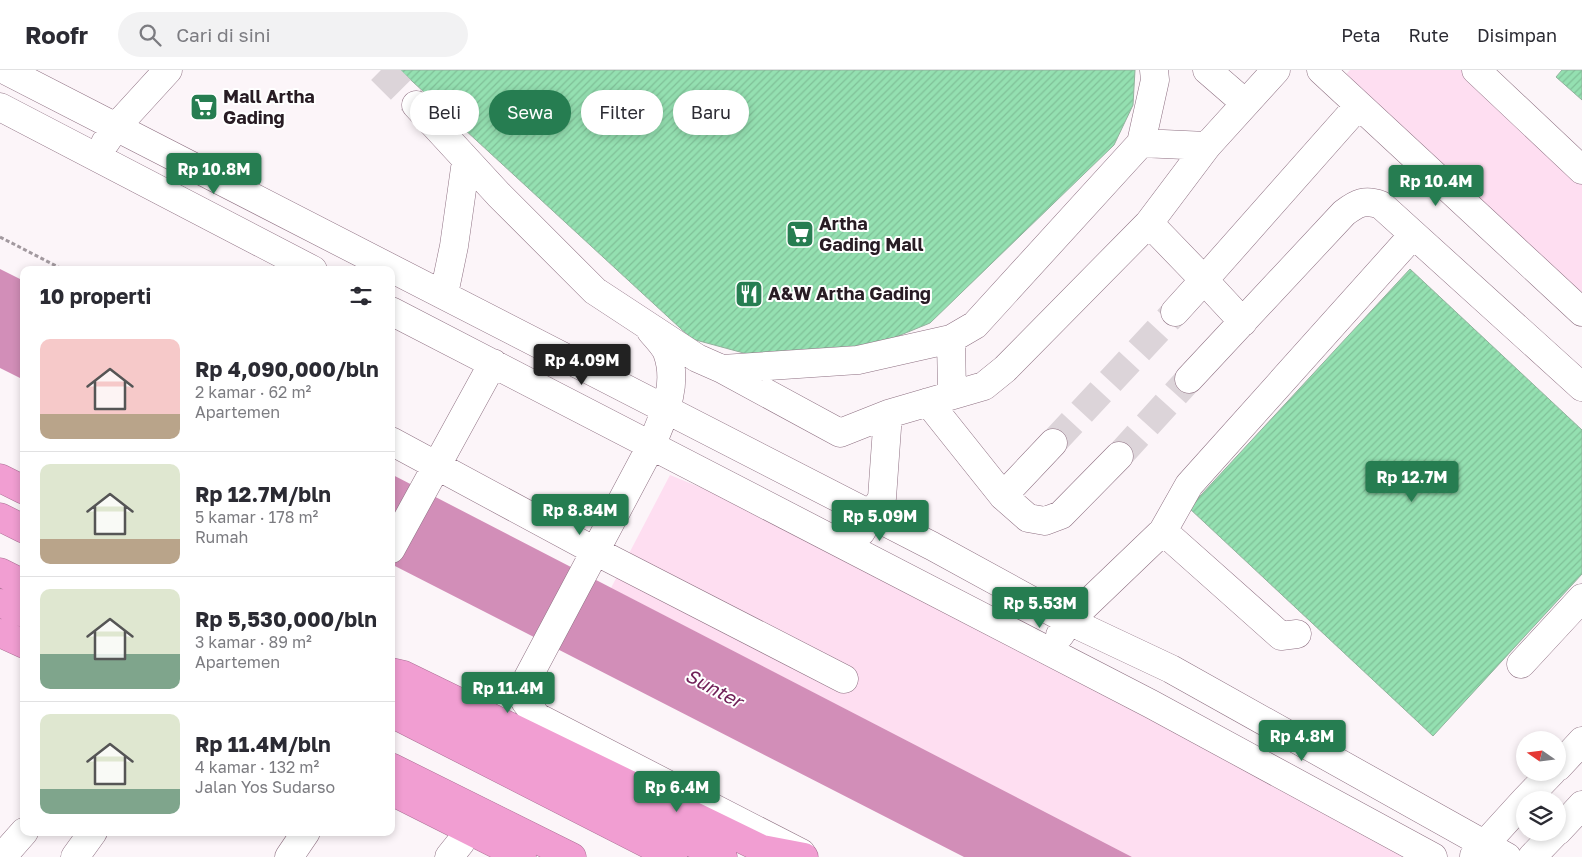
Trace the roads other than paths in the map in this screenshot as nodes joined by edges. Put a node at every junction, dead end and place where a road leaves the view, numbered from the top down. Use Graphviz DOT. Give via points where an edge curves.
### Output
graph roads {
  1 [pos="5,70"];
  2 [pos="168,70"];
  3 [pos="1154,70"];
  4 [pos="1207,70"];
  5 [pos="1276,70"];
  6 [pos="1476,70"];
  7 [pos="1336,75"];
  8 [pos="1245,103"];
  9 [pos="1358,106"];
  10 [pos="0,107"];
  11 [pos="115,128"];
  12 [pos="443,135"];
  13 [pos="1141,143"];
  14 [pos="1207,146"];
  15 [pos="96,157"];
  16 [pos="466,161"];
  17 [pos="1582,170"];
  18 [pos="1149,223"];
  19 [pos="1413,234"];
  20 [pos="305,266"];
  21 [pos="389,266"];
  22 [pos="395,269"];
  23 [pos="1204,280"];
  24 [pos="444,294"];
  25 [pos="1175,312"];
  26 [pos="1582,312"];
  27 [pos="395,313"];
  28 [pos="1243,322"];
  29 [pos="647,325"];
  30 [pos="951,339"];
  31 [pos="490,369"];
  32 [pos="722,369"];
  33 [pos="1188,379"];
  34 [pos="1582,387"];
  35 [pos="940,398"];
  36 [pos="666,409"];
  37 [pos="888,414"];
  38 [pos="395,443"];
  39 [pos="1053,443"];
  40 [pos="646,455"];
  41 [pos="1119,456"];
  42 [pos="436,467"];
  43 [pos="0,478"];
  44 [pos="20,488"];
  45 [pos="1003,496"];
  46 [pos="871,515"];
  47 [pos="0,517"];
  48 [pos="20,527"];
  49 [pos="1163,531"];
  50 [pos="395,543"];
  51 [pos="597,547"];
  52 [pos="852,549"];
  53 [pos="0,572"];
  54 [pos="20,582"];
  55 [pos="0,597"];
  56 [pos="1582,598"];
  57 [pos="0,603"];
  58 [pos="20,605"];
  59 [pos="20,611"];
  60 [pos="0,615"];
  61 [pos="1069,621"];
  62 [pos="20,623"];
  63 [pos="0,634"];
  64 [pos="1297,634"];
  65 [pos="20,642"];
  66 [pos="1050,653"];
  67 [pos="1521,664"];
  68 [pos="395,673"];
  69 [pos="844,679"];
  70 [pos="395,691"];
  71 [pos="395,715"];
  72 [pos="1582,741"];
  73 [pos="1566,758"];
  74 [pos="395,769"];
  75 [pos="1543,781"];
  76 [pos="395,784"];
  77 [pos="1534,791"];
  78 [pos="395,793"];
  79 [pos="1582,805"];
  80 [pos="395,808"];
  81 [pos="1516,810"];
  82 [pos="1566,822"];
  83 [pos="20,836"];
  84 [pos="303,836"];
  85 [pos="1548,841"];
  86 [pos="455,849"];
  87 [pos="1478,850"];
  88 [pos="2,857"];
  89 [pos="289,857"];
  90 [pos="489,857"];
  91 [pos="522,857"];
  92 [pos="539,857"];
  93 [pos="572,857"];
  94 [pos="673,857"];
  95 [pos="723,857"];
  96 [pos="804,857"];
  97 [pos="809,857"];
  98 [pos="1433,857"];
  99 [pos="1507,857"];
  100 [pos="1532,857"];
  1 -- 11 [label="street"];
  2 -- 11 [label="street"];
  3 -- 13 [label="street" via="1155,80"];
  4 -- 8 [label="street"];
  5 -- 8 [label="street"];
  6 -- 17 [label="street"];
  7 -- 9 [label="street"];
  8 -- 14 [label="street"];
  9 -- 23 [label="street"];
  9 -- 26 [label="street"];
  10 -- 15 [label="street"];
  11 -- 15 [label="street"];
  11 -- 21 [label="street"];
  12 -- 16 [label="street"];
  13 -- 14 [label="street"];
  13 -- 30 [label="street" via="975,325"];
  14 -- 18 [label="street"];
  15 -- 20 [label="street"];
  16 -- 24 [label="street"];
  16 -- 29 [label="street" via="595,291"];
  18 -- 23 [label="street"];
  18 -- 35 [label="street" via="1005,369 984,386"];
  19 -- 28 [label="street" via="1381,205 1369,200 1356,204"];
  19 -- 34 [label="street"];
  19 -- 49 [label="street" via="1189,485"];
  22 -- 24 [label="street"];
  23 -- 25 [label="street"];
  23 -- 28 [label="street"];
  24 -- 36 [label="street"];
  27 -- 31 [label="street"];
  28 -- 33 [label="street"];
  29 -- 32 [label="street" via="697,358"];
  29 -- 36 [label="street" via="667,351 673,380"];
  30 -- 32 [label="street" via="858,360"];
  30 -- 35 [label="street"];
  31 -- 40 [label="street"];
  31 -- 42 [label="street"];
  32 -- 37 [label="street" via="840,433"];
  35 -- 37 [label="street"];
  35 -- 45 [label="street"];
  36 -- 40 [label="street"];
  36 -- 46 [label="street"];
  37 -- 46 [label="street" via="882,498"];
  38 -- 42 [label="street"];
  39 -- 45 [label="street"];
  40 -- 51 [label="street"];
  40 -- 52 [label="street"];
  41 -- 45 [label="street" via="1061,515 1045,521 1028,518"];
  42 -- 50 [label="street"];
  42 -- 51 [label="street"];
  43 -- 44 [label="highway"];
  46 -- 52 [label="street"];
  46 -- 61 [label="street"];
  47 -- 48 [label="highway"];
  49 -- 61 [label="street"];
  49 -- 64 [label="street" via="1282,636"];
  51 -- 69 [label="street"];
  51 -- 97 [label="street" via="523,687 525,701 537,717"];
  52 -- 66 [label="street"];
  53 -- 54 [label="highway"];
  55 -- 58 [label="street"];
  56 -- 67 [label="street"];
  57 -- 59 [label="highway"];
  60 -- 62 [label="highway"];
  61 -- 66 [label="street"];
  61 -- 87 [label="street" via="1170,669"];
  63 -- 65 [label="highway"];
  66 -- 98 [label="street"];
  68 -- 96 [label="highway" via="762,849"];
  70 -- 95 [label="highway" via="636,816"];
  71 -- 94 [label="highway"];
  72 -- 73 [label="street"];
  74 -- 93 [label="highway"];
  75 -- 77 [label="street"];
  76 -- 92 [label="street"];
  78 -- 91 [label="highway"];
  79 -- 82 [label="street"];
  80 -- 86 [label="highway"];
  81 -- 87 [label="street"];
  83 -- 88 [label="street"];
  84 -- 89 [label="street"];
  85 -- 100 [label="street"];
  86 -- 90 [label="highway"];
  87 -- 99 [label="street"];
}
